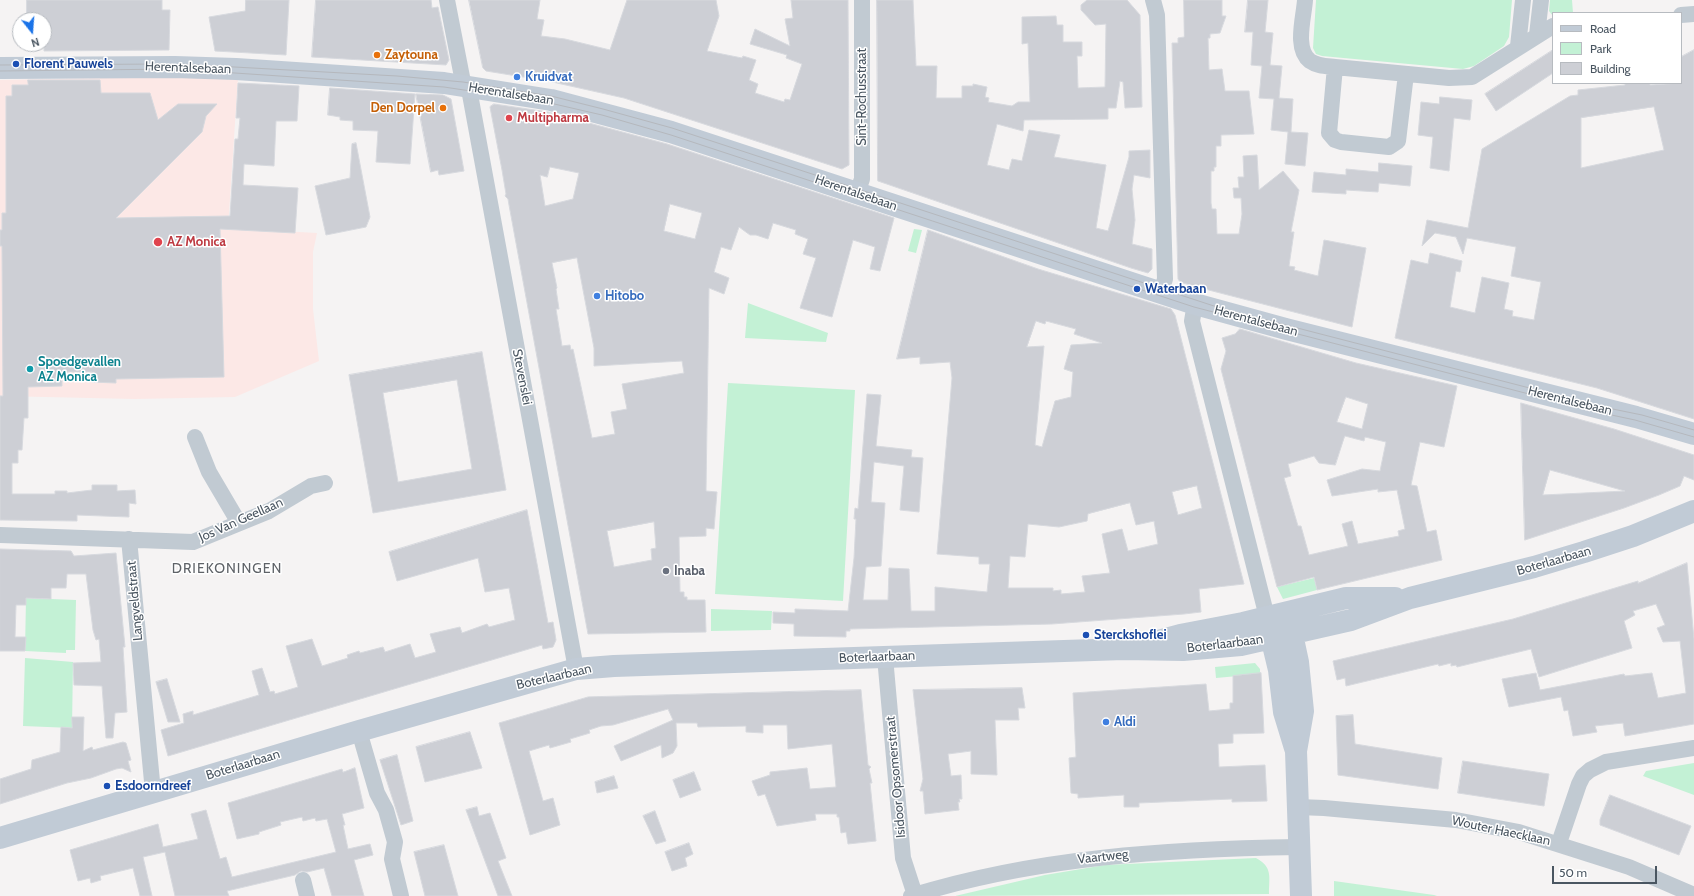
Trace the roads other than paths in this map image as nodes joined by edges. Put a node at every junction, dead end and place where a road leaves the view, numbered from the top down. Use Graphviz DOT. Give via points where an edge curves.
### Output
graph roads {
  1 [pos="446,0"];
  2 [pos="862,0"];
  3 [pos="1153,0"];
  4 [pos="1305,0"];
  5 [pos="1523,0"];
  6 [pos="1541,0"];
  7 [pos="1694,14"];
  8 [pos="1682,15"];
  9 [pos="1552,27"];
  10 [pos="1537,35"];
  11 [pos="1518,46"];
  12 [pos="1335,67"];
  13 [pos="0,68"];
  14 [pos="1406,74"];
  15 [pos="466,86"];
  16 [pos="857,193"];
  17 [pos="1161,292"];
  18 [pos="1195,304"];
  19 [pos="1694,434"];
  20 [pos="195,437"];
  21 [pos="324,483"];
  22 [pos="1694,511"];
  23 [pos="239,523"];
  24 [pos="0,535"];
  25 [pos="129,539"];
  26 [pos="1410,598"];
  27 [pos="1267,617"];
  28 [pos="1282,636"];
  29 [pos="1130,649"];
  30 [pos="885,657"];
  31 [pos="576,670"];
  32 [pos="359,730"];
  33 [pos="1694,748"];
  34 [pos="153,792"];
  35 [pos="1298,807"];
  36 [pos="0,838"];
  37 [pos="1559,843"];
  38 [pos="1299,847"];
  39 [pos="303,880"];
  40 [pos="913,895"];
  41 [pos="1694,895"];
  42 [pos="307,896"];
  43 [pos="402,896"];
  44 [pos="1301,896"];
  1 -- 15 [label="street, Stevenslei" via="463,82"];
  2 -- 16 [label="street, Sint-Rochusstraat" via="862,179"];
  3 -- 17 [label="street" via="1158,15 1164,279"];
  4 -- 12 [label="street" via="1302,39 1305,56 1318,65"];
  5 -- 11 [label="street"];
  6 -- 10 [label="street"];
  7 -- 8 [label="street"];
  9 -- 10 [label="street"];
  10 -- 11 [label="street"];
  11 -- 14 [label="street" via="1472,77"];
  12 -- 14 [label="street"];
  12 -- 14 [label="street" via="1329,133 1341,142 1389,147 1398,141"];
  13 -- 15 [label="street, Herentalsebaan" via="197,67"];
  15 -- 16 [label="street, Herentalsebaan" via="550,100 629,119"];
  15 -- 31 [label="street, Stevenslei" via="469,90"];
  16 -- 17 [label="street, Herentalsebaan"];
  17 -- 18 [label="street, Herentalsebaan"];
  18 -- 19 [label="street, Herentalsebaan"];
  18 -- 27 [label="street" via="1192,321"];
  20 -- 23 [label="street" via="209,472"];
  21 -- 23 [label="street, Jos Van Geellaan" via="311,486 269,511"];
  22 -- 26 [label="street, Boterlaarbaan" via="1633,536 1584,552"];
  23 -- 25 [label="street, Jos Van Geellaan" via="193,542"];
  24 -- 25 [label="street"];
  25 -- 34 [label="street, Langveldstraat"];
  26 -- 27 [label="street, Boterlaarbaan" via="1346,598"];
  26 -- 28 [label="street, Boterlaarbaan" via="1351,620"];
  27 -- 28 [label="street"];
  27 -- 29 [label="street, Boterlaarbaan" via="1180,635"];
  28 -- 29 [label="street, Boterlaarbaan" via="1242,645 1183,650"];
  28 -- 35 [label="street" via="1298,662 1304,711 1296,751"];
  29 -- 30 [label="street, Boterlaarbaan"];
  30 -- 31 [label="street, Boterlaarbaan" via="614,666"];
  30 -- 40 [label="street, Isidoor Opsomerstraat" via="903,858"];
  31 -- 32 [label="street, Boterlaarbaan"];
  32 -- 34 [label="street, Boterlaarbaan"];
  32 -- 43 [label="street" via="377,793 386,810 395,842 392,859"];
  33 -- 37 [label="street" via="1606,762 1590,770 1579,784"];
  34 -- 36 [label="street, Boterlaarbaan"];
  35 -- 37 [label="street, Wouter Haecklaan" via="1456,820 1519,832"];
  35 -- 38 [label="street"];
  37 -- 41 [label="street, Wouter Haecklaan" via="1629,867"];
  38 -- 40 [label="street, Vaartweg" via="1172,851 1072,860"];
  38 -- 44 [label="street"];
  39 -- 42 [label="street"];
}
